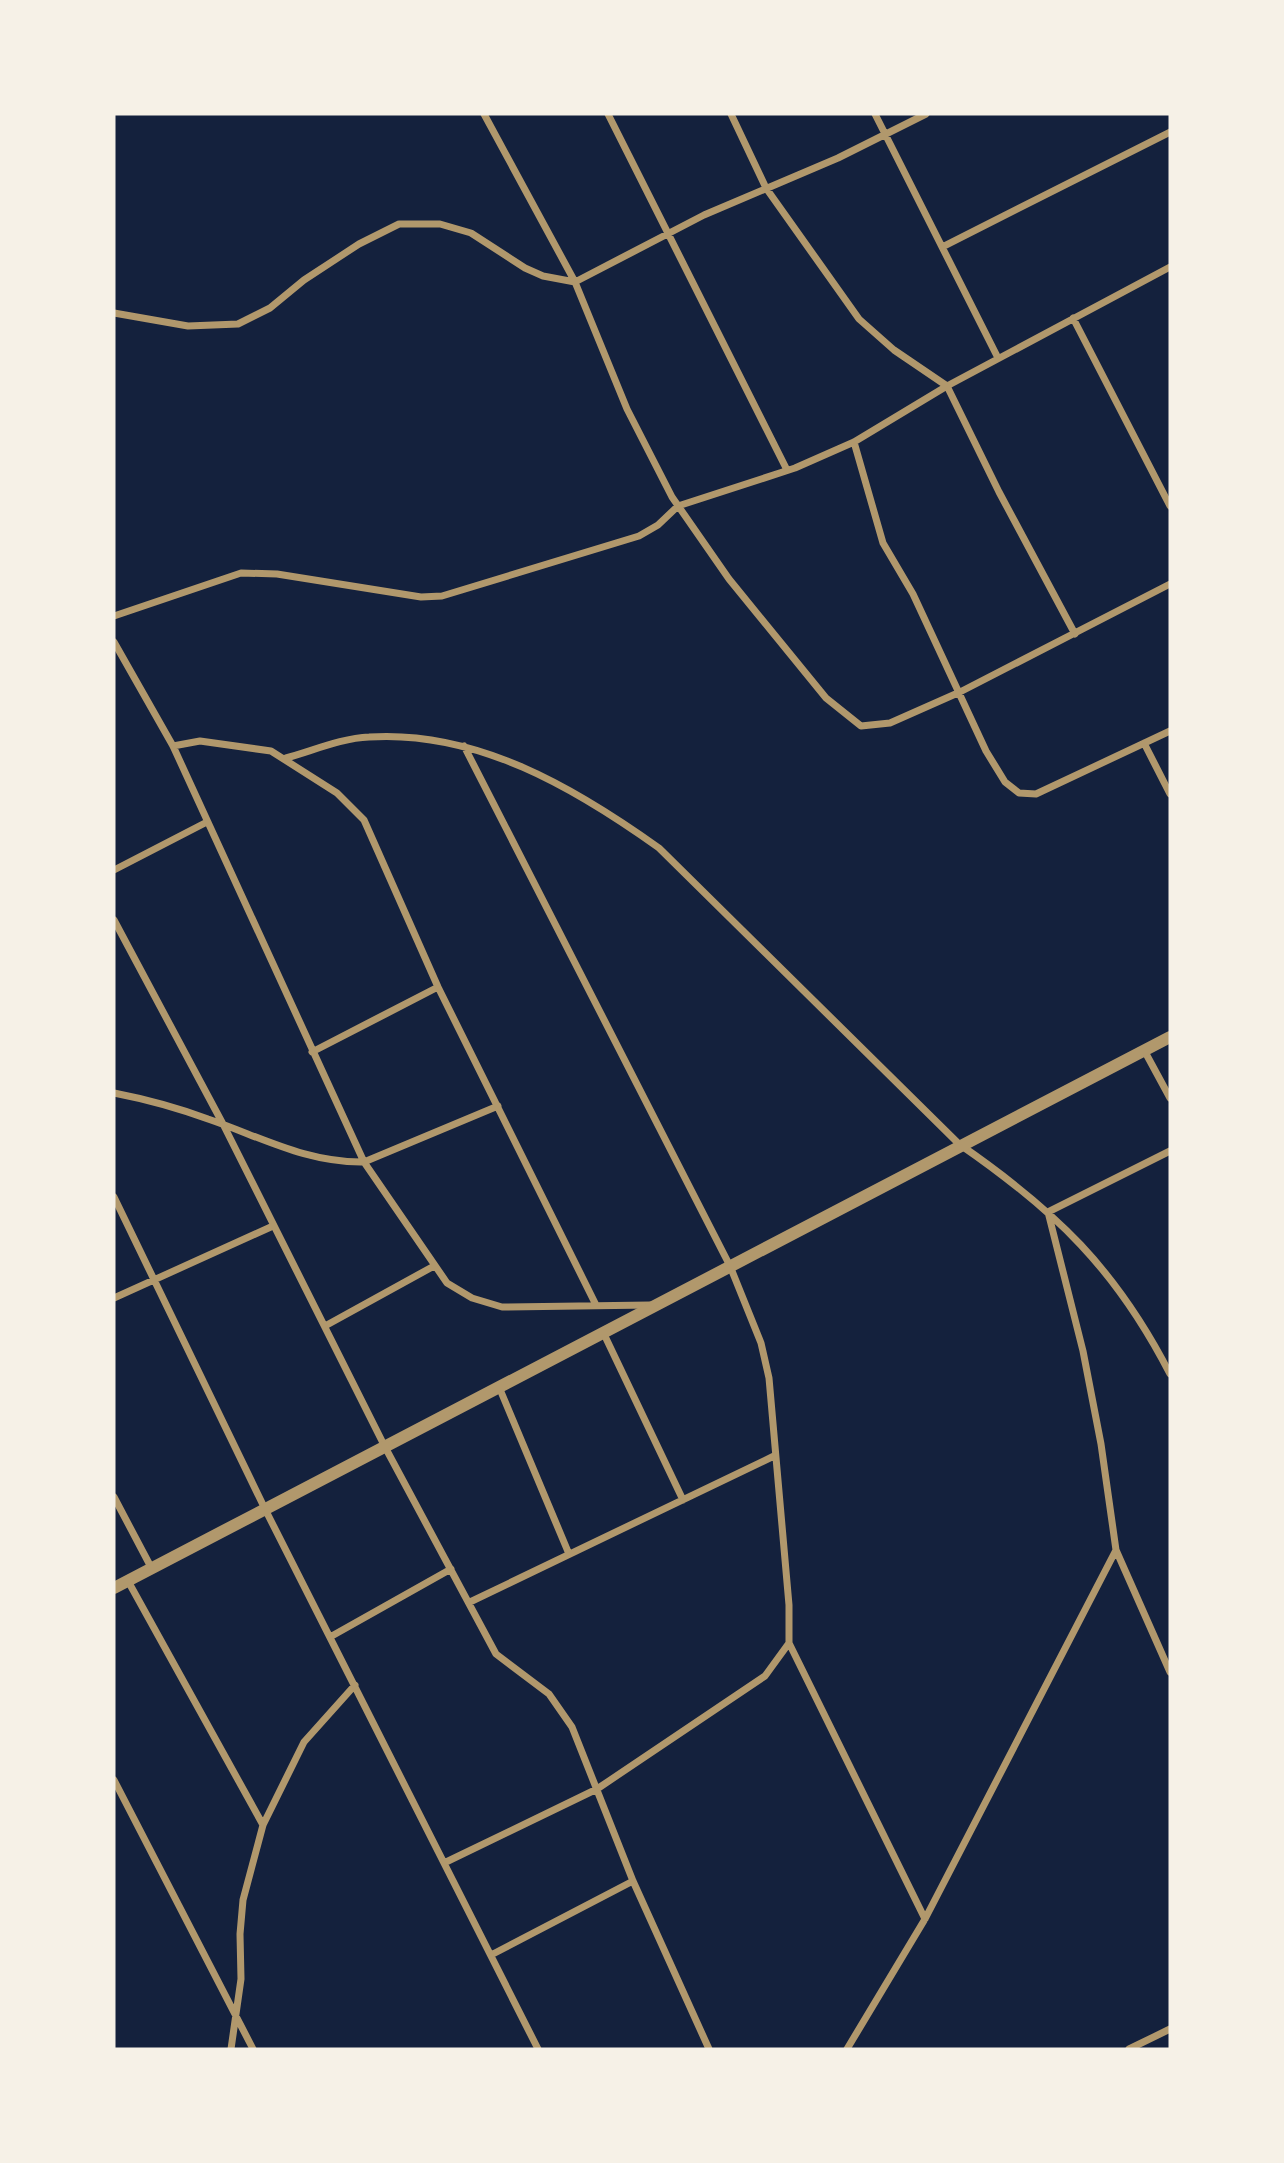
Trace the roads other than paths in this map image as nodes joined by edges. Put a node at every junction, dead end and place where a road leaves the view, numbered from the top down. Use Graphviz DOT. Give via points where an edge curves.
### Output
graph roads {
  1 [pos="484,114"];
  2 [pos="608,114"];
  3 [pos="731,114"];
  4 [pos="875,114"];
  5 [pos="926,114"];
  6 [pos="1170,132"];
  7 [pos="885,134"];
  8 [pos="766,188"];
  9 [pos="668,234"];
  10 [pos="942,247"];
  11 [pos="1170,267"];
  12 [pos="575,282"];
  13 [pos="114,313"];
  14 [pos="1073,318"];
  15 [pos="999,358"];
  16 [pos="947,386"];
  17 [pos="854,442"];
  18 [pos="787,470"];
  19 [pos="678,506"];
  20 [pos="1170,506"];
  21 [pos="1170,584"];
  22 [pos="114,616"];
  23 [pos="1075,634"];
  24 [pos="114,642"];
  25 [pos="960,692"];
  26 [pos="1170,731"];
  27 [pos="1144,743"];
  28 [pos="173,746"];
  29 [pos="464,746"];
  30 [pos="286,758"];
  31 [pos="1170,794"];
  32 [pos="205,823"];
  33 [pos="114,870"];
  34 [pos="114,920"];
  35 [pos="438,987"];
  36 [pos="1170,1037"];
  37 [pos="1144,1050"];
  38 [pos="312,1052"];
  39 [pos="114,1093"];
  40 [pos="1170,1098"];
  41 [pos="498,1106"];
  42 [pos="224,1126"];
  43 [pos="959,1144"];
  44 [pos="1170,1152"];
  45 [pos="364,1162"];
  46 [pos="114,1197"];
  47 [pos="1048,1212"];
  48 [pos="273,1226"];
  49 [pos="434,1266"];
  50 [pos="730,1266"];
  51 [pos="153,1278"];
  52 [pos="114,1298"];
  53 [pos="596,1305"];
  54 [pos="656,1305"];
  55 [pos="325,1326"];
  56 [pos="603,1332"];
  57 [pos="1166,1357"];
  58 [pos="1170,1374"];
  59 [pos="499,1387"];
  60 [pos="385,1447"];
  61 [pos="774,1455"];
  62 [pos="114,1497"];
  63 [pos="683,1500"];
  64 [pos="265,1509"];
  65 [pos="1116,1550"];
  66 [pos="569,1554"];
  67 [pos="152,1569"];
  68 [pos="451,1569"];
  69 [pos="128,1581"];
  70 [pos="114,1588"];
  71 [pos="470,1602"];
  72 [pos="330,1637"];
  73 [pos="789,1643"];
  74 [pos="1170,1672"];
  75 [pos="355,1685"];
  76 [pos="114,1780"];
  77 [pos="597,1789"];
  78 [pos="263,1825"];
  79 [pos="444,1863"];
  80 [pos="633,1881"];
  81 [pos="925,1919"];
  82 [pos="491,1955"];
  83 [pos="236,2016"];
  84 [pos="1170,2029"];
  85 [pos="231,2049"];
  86 [pos="253,2049"];
  87 [pos="538,2049"];
  88 [pos="709,2049"];
  89 [pos="846,2049"];
  90 [pos="1129,2049"];
  1 -- 12 [label="street"];
  2 -- 9 [label="street"];
  3 -- 8 [label="street"];
  4 -- 7 [label="street"];
  5 -- 7 [label="street"];
  6 -- 10 [label="street"];
  7 -- 8 [label="street"];
  7 -- 10 [label="street"];
  8 -- 9 [label="street"];
  8 -- 16 [label="street" via="859,319"];
  9 -- 12 [label="street"];
  9 -- 18 [label="street"];
  10 -- 15 [label="street"];
  11 -- 14 [label="street"];
  12 -- 13 [label="street" via="525,268 471,233 440,224 399,224 359,244 270,308 237,324 188,326"];
  12 -- 19 [label="street" via="627,409"];
  14 -- 15 [label="street"];
  14 -- 20 [label="street"];
  15 -- 16 [label="street"];
  16 -- 17 [label="street"];
  16 -- 23 [label="street"];
  17 -- 18 [label="street"];
  17 -- 25 [label="street" via="883,543"];
  18 -- 19 [label="street"];
  19 -- 22 [label="street" via="648,532 458,593 421,597 277,574 241,573"];
  19 -- 25 [label="street" via="729,579 817,687 860,726 890,723"];
  21 -- 23 [label="street"];
  23 -- 25 [label="street"];
  24 -- 28 [label="street"];
  25 -- 27 [label="street" via="986,751 1005,782 1019,793 1036,794"];
  26 -- 27 [label="street"];
  27 -- 31 [label="street"];
  28 -- 30 [label="street" via="200,741 271,751"];
  28 -- 32 [label="street"];
  29 -- 30 [label="street" via="438,740 368,737"];
  29 -- 43 [label="street" via="540,775 659,848"];
  29 -- 50 [label="street"];
  30 -- 35 [label="street" via="337,793 364,820"];
  32 -- 33 [label="street"];
  32 -- 38 [label="street"];
  34 -- 42 [label="street"];
  35 -- 38 [label="street"];
  35 -- 41 [label="street"];
  36 -- 37 [label="street"];
  37 -- 40 [label="street"];
  37 -- 43 [label="street"];
  38 -- 45 [label="street"];
  39 -- 42 [label="street"];
  41 -- 45 [label="street"];
  41 -- 53 [label="street"];
  42 -- 45 [label="street" via="307,1157"];
  42 -- 48 [label="street"];
  43 -- 47 [label="street"];
  43 -- 50 [label="street"];
  44 -- 47 [label="street"];
  45 -- 49 [label="street"];
  46 -- 51 [label="street"];
  47 -- 57 [label="street" via="1089,1250"];
  47 -- 65 [label="street" via="1083,1351"];
  48 -- 51 [label="street"];
  48 -- 55 [label="street"];
  49 -- 53 [label="street" via="447,1283 472,1298 502,1307"];
  49 -- 55 [label="street"];
  50 -- 54 [label="street"];
  50 -- 61 [label="street" via="761,1343 769,1378"];
  51 -- 52 [label="street"];
  51 -- 64 [label="street"];
  53 -- 54 [label="street"];
  54 -- 56 [label="street"];
  55 -- 60 [label="street"];
  56 -- 59 [label="street"];
  56 -- 63 [label="street"];
  57 -- 58 [label="street"];
  59 -- 60 [label="street"];
  59 -- 66 [label="street"];
  60 -- 64 [label="street"];
  60 -- 68 [label="street"];
  61 -- 63 [label="street"];
  61 -- 73 [label="street"];
  62 -- 67 [label="street"];
  63 -- 66 [label="street"];
  64 -- 67 [label="street"];
  64 -- 72 [label="street"];
  65 -- 74 [label="street"];
  65 -- 81 [label="street"];
  66 -- 71 [label="street"];
  67 -- 69 [label="street"];
  68 -- 71 [label="street"];
  68 -- 72 [label="street"];
  69 -- 70 [label="street"];
  69 -- 78 [label="street"];
  71 -- 77 [label="street" via="496,1654 549,1694 572,1727"];
  72 -- 75 [label="street"];
  73 -- 77 [label="street" via="765,1676"];
  73 -- 81 [label="street"];
  75 -- 78 [label="street" via="304,1742"];
  75 -- 79 [label="street"];
  76 -- 83 [label="street"];
  77 -- 79 [label="street"];
  77 -- 80 [label="street"];
  78 -- 83 [label="street" via="243,1900"];
  79 -- 82 [label="street"];
  80 -- 82 [label="street"];
  80 -- 88 [label="street"];
  81 -- 89 [label="street"];
  82 -- 87 [label="street"];
  83 -- 85 [label="street"];
  83 -- 86 [label="street"];
  84 -- 90 [label="street"];
}
